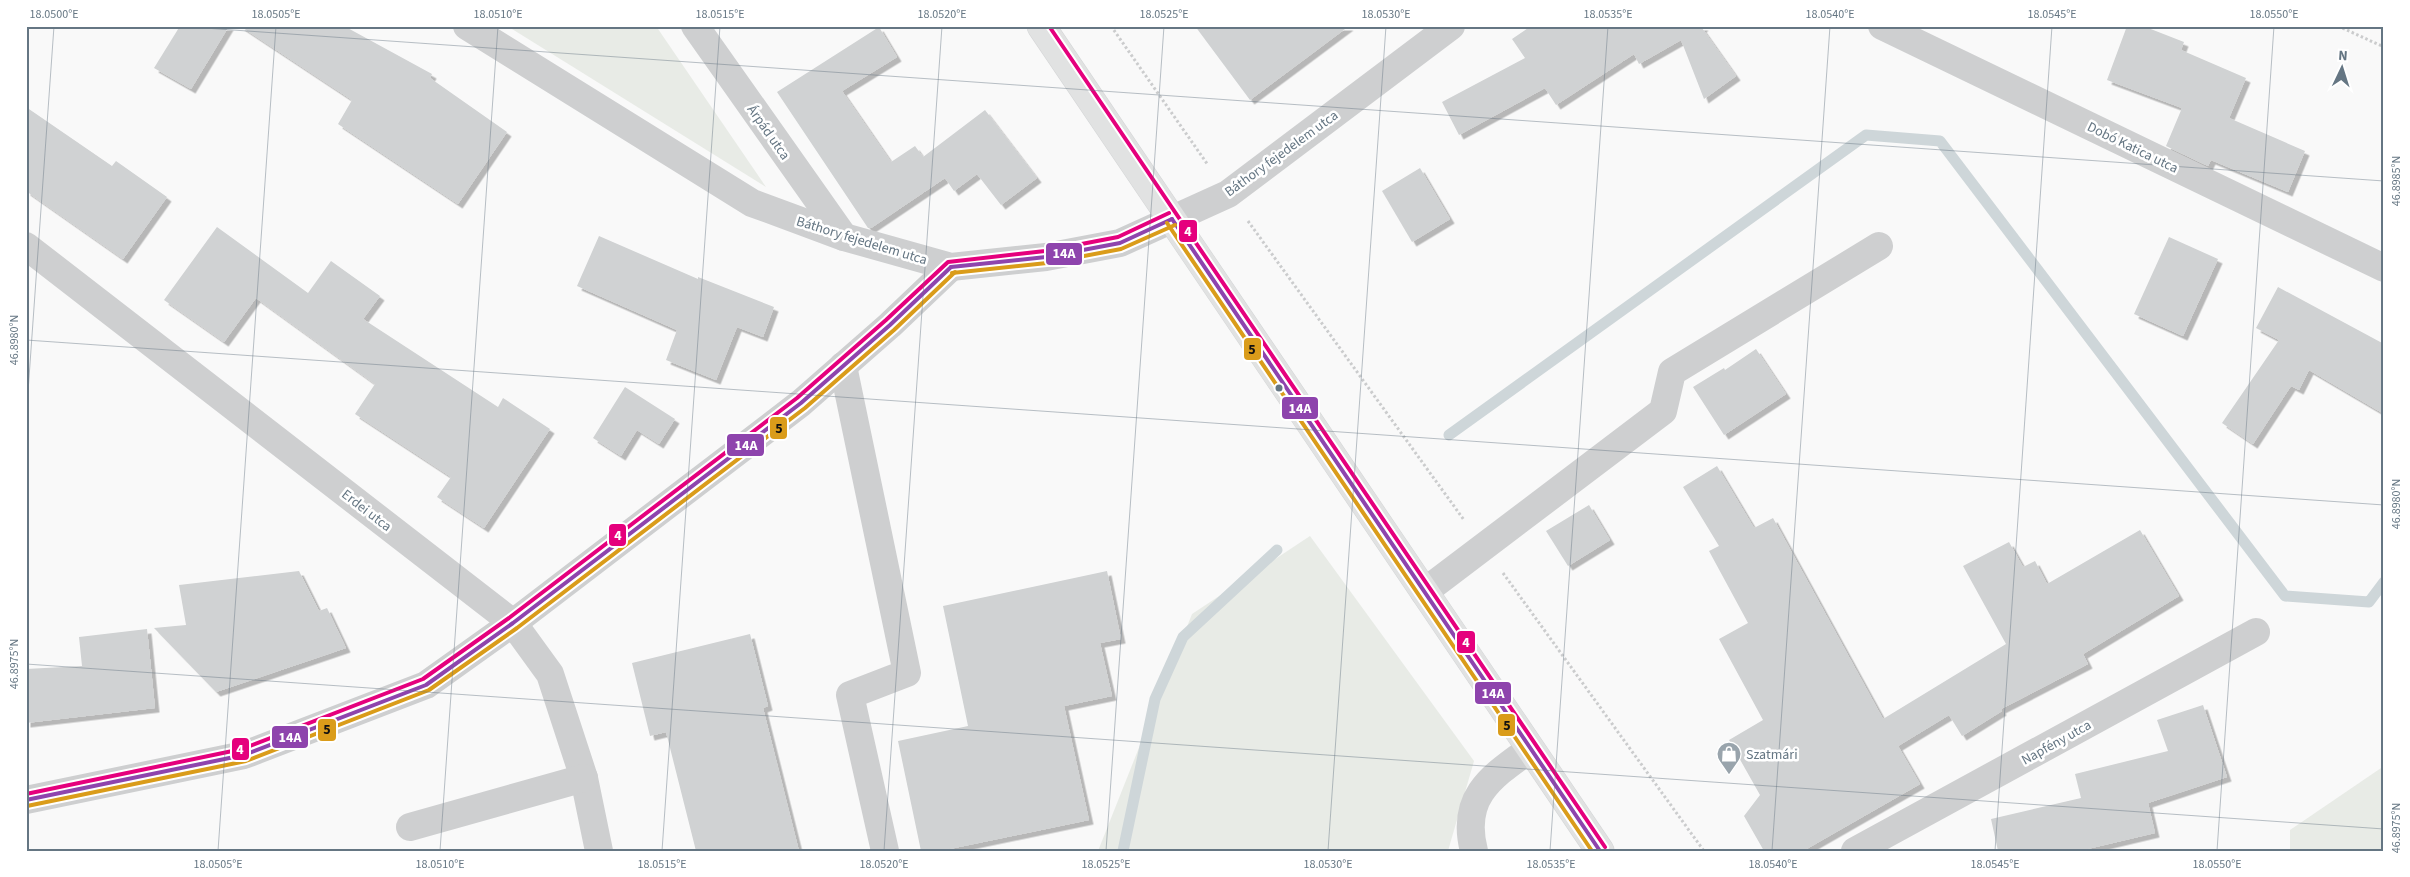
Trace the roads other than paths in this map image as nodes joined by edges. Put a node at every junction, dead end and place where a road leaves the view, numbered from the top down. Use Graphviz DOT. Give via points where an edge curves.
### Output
graph roads {
  1 [pos="466,26"];
  2 [pos="695,26"];
  3 [pos="1041,26"];
  4 [pos="1451,26"];
  5 [pos="1882,26"];
  6 [pos="1172,219"];
  7 [pos="844,237"];
  8 [pos="26,246"];
  9 [pos="1879,246"];
  10 [pos="951,267"];
  11 [pos="2384,268"];
  12 [pos="843,366"];
  13 [pos="1424,592"];
  14 [pos="513,622"];
  15 [pos="2256,632"];
  16 [pos="1530,749"];
  17 [pos="584,778"];
  18 [pos="26,800"];
  19 [pos="410,827"];
  20 [pos="599,851"];
  21 [pos="885,851"];
  22 [pos="1474,851"];
  23 [pos="1600,851"];
  24 [pos="1855,851"];
  1 -- 7 [label="street, Báthory fejedelem utca" via="752,203"];
  2 -- 7 [label="street, Árpád utca"];
  3 -- 6 [label="main road"];
  4 -- 6 [label="street, Báthory fejedelem utca" via="1228,194"];
  5 -- 11 [label="street, Dobó Katica utca"];
  6 -- 10 [label="street, Báthory fejedelem utca" via="1120,243 1046,258"];
  6 -- 13 [label="main road"];
  7 -- 10 [label="street, Báthory fejedelem utca"];
  8 -- 14 [label="street, Erdei utca"];
  9 -- 13 [label="street" via="1672,372 1663,411"];
  10 -- 12 [label="street"];
  12 -- 14 [label="street" via="801,403"];
  12 -- 21 [label="street" via="907,673 850,695"];
  13 -- 16 [label="main road"];
  14 -- 17 [label="street, Erdei utca" via="550,674"];
  14 -- 18 [label="street" via="426,685 244,755"];
  15 -- 24 [label="street, Napfény utca"];
  16 -- 22 [label="street" via="1492,776 1476,797 1469,833"];
  16 -- 23 [label="main road"];
  17 -- 19 [label="street"];
  17 -- 20 [label="street, Erdei utca"];
}
